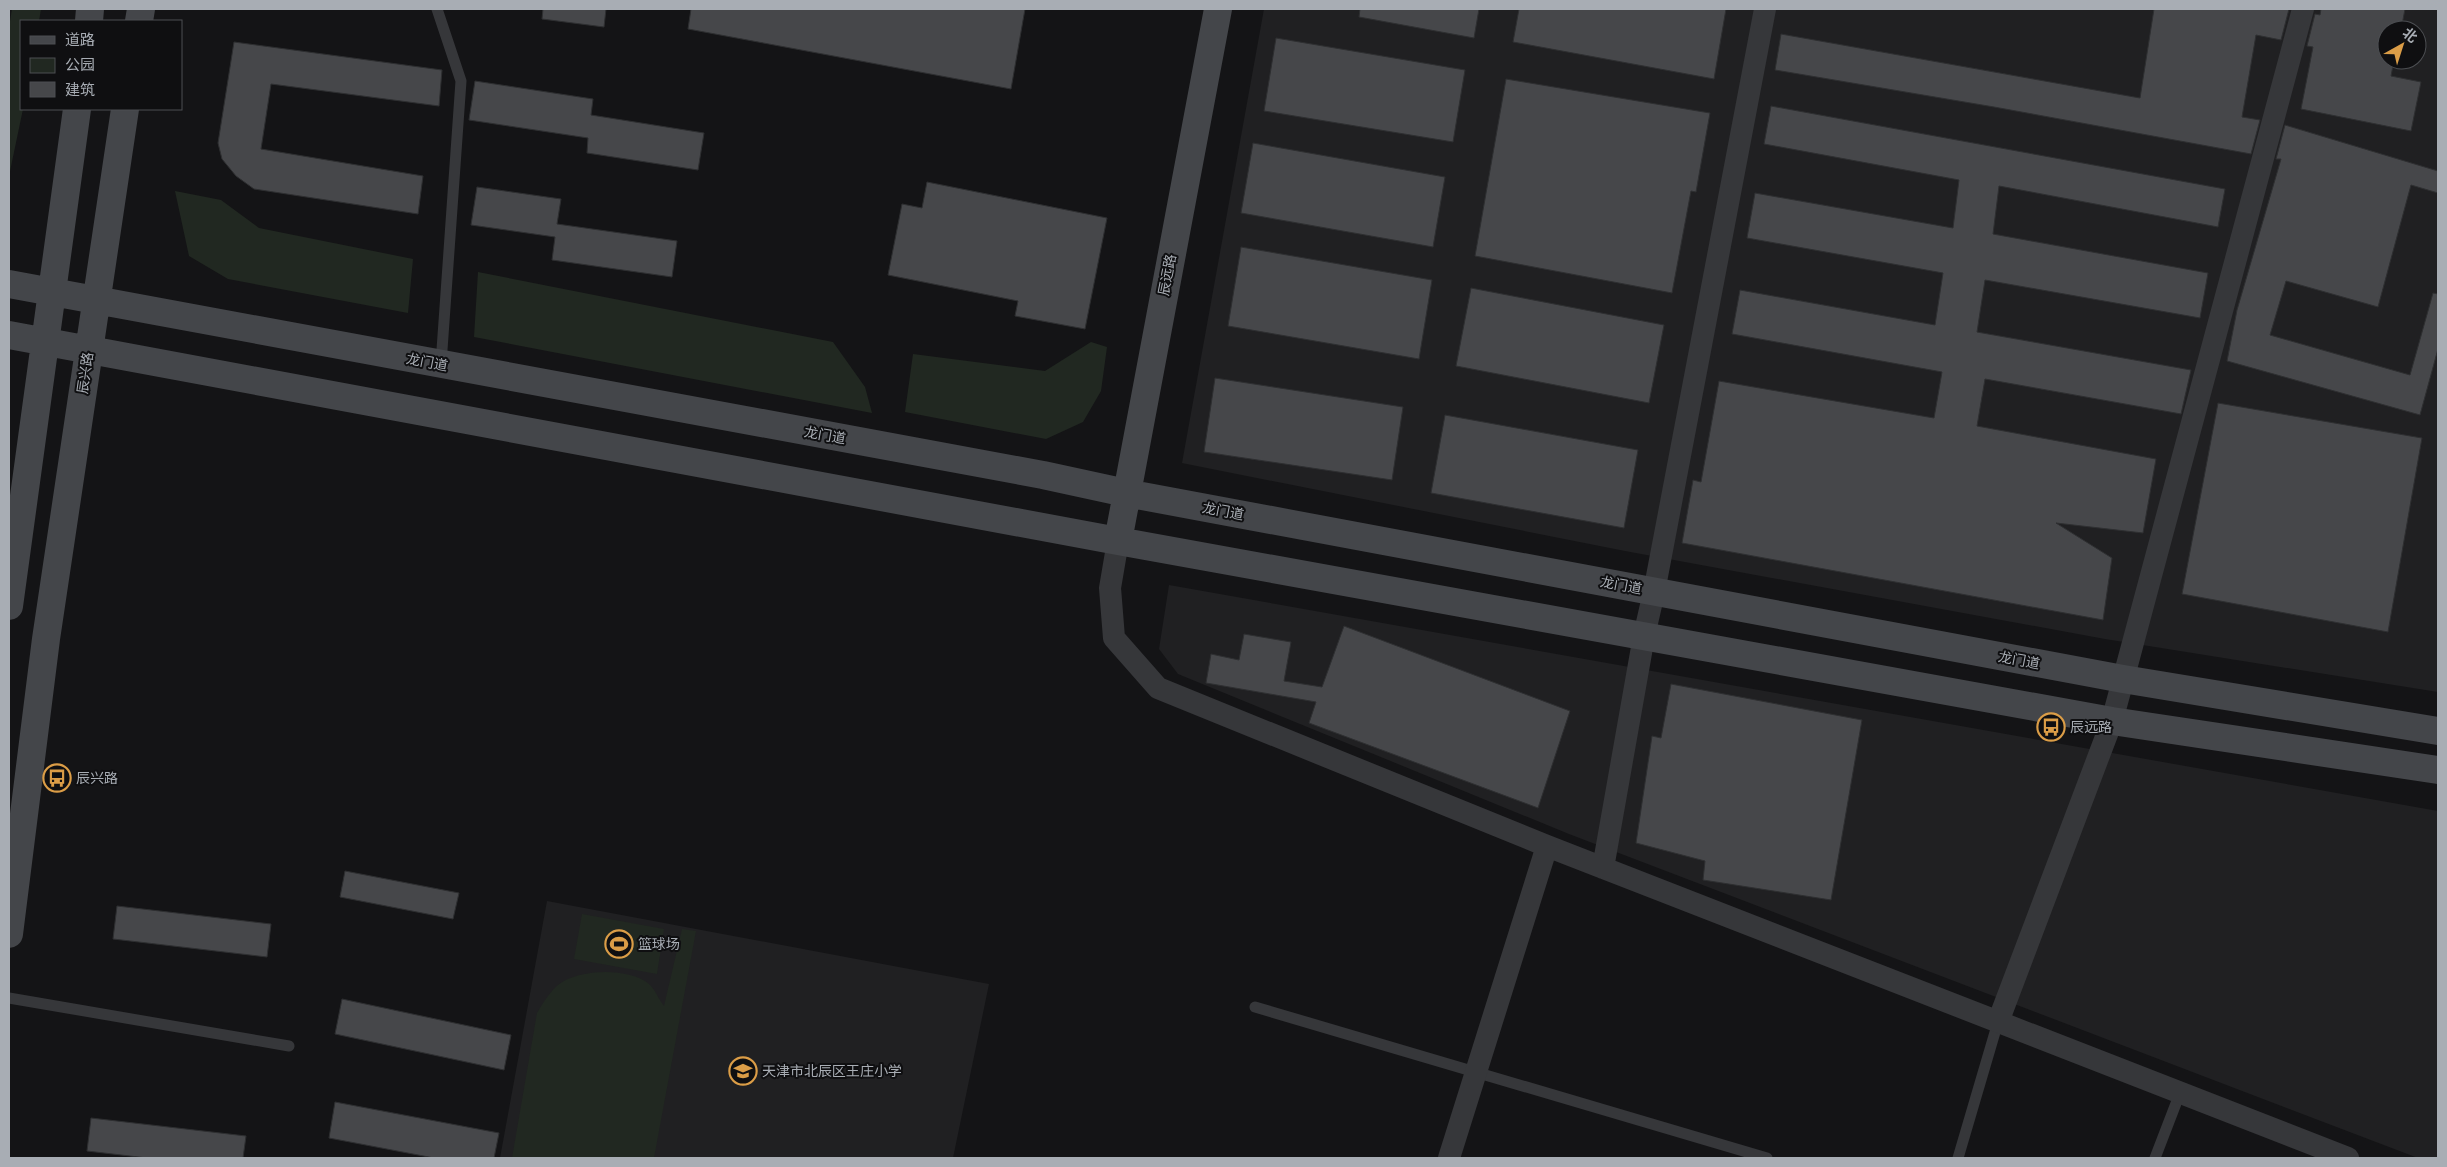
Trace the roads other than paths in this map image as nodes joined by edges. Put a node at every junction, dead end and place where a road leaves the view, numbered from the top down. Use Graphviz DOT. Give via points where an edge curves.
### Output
graph roads {
  1 [pos="437,9"];
  2 [pos="1218,9"];
  3 [pos="1765,9"];
  4 [pos="2302,9"];
  5 [pos="77,110"];
  6 [pos="125,110"];
  7 [pos="9,284"];
  8 [pos="53,292"];
  9 [pos="95,299"];
  10 [pos="9,335"];
  11 [pos="45,342"];
  12 [pos="88,350"];
  13 [pos="441,364"];
  14 [pos="1126,493"];
  15 [pos="1118,541"];
  16 [pos="13,558"];
  17 [pos="1654,592"];
  18 [pos="9,606"];
  19 [pos="1644,636"];
  20 [pos="2123,679"];
  21 [pos="2112,721"];
  22 [pos="2438,730"];
  23 [pos="2438,770"];
  24 [pos="1547,846"];
  25 [pos="1603,868"];
  26 [pos="9,934"];
  27 [pos="9,998"];
  28 [pos="1255,1007"];
  29 [pos="1998,1022"];
  30 [pos="289,1046"];
  31 [pos="1476,1073"];
  32 [pos="2180,1093"];
  33 [pos="1449,1158"];
  34 [pos="1767,1158"];
  35 [pos="1958,1158"];
  36 [pos="2155,1158"];
  37 [pos="2348,1158"];
  1 -- 13 [label="lane" via="461,81"];
  2 -- 14 [label="main road, 辰远路"];
  3 -- 17 [label="street"];
  4 -- 20 [label="street"];
  5 -- 8 [label="main road"];
  6 -- 9 [label="main road, 辰兴路"];
  7 -- 8 [label="main road, 龙门道"];
  8 -- 9 [label="main road, 龙门道"];
  8 -- 11 [label="main road"];
  9 -- 12 [label="main road, 辰兴路"];
  9 -- 13 [label="main road, 龙门道"];
  10 -- 11 [label="main road"];
  11 -- 12 [label="main road"];
  11 -- 16 [label="main road"];
  12 -- 15 [label="main road"];
  12 -- 26 [label="main road, 辰兴路" via="46,639"];
  13 -- 14 [label="main road, 龙门道" via="1044,475"];
  14 -- 15 [label="main road, 辰远路"];
  14 -- 17 [label="main road, 龙门道"];
  15 -- 19 [label="main road"];
  15 -- 24 [label="street" via="1110,588 1114,638 1158,688"];
  16 -- 18 [label="main road"];
  17 -- 19 [label="street"];
  17 -- 20 [label="main road, 龙门道"];
  19 -- 21 [label="main road"];
  19 -- 25 [label="street"];
  20 -- 21 [label="street"];
  20 -- 22 [label="main road, 龙门道"];
  21 -- 23 [label="main road"];
  21 -- 29 [label="street"];
  24 -- 25 [label="street"];
  24 -- 31 [label="street"];
  25 -- 29 [label="street"];
  27 -- 30 [label="lane"];
  28 -- 31 [label="lane"];
  29 -- 32 [label="street"];
  29 -- 35 [label="lane"];
  31 -- 33 [label="street"];
  31 -- 34 [label="lane"];
  32 -- 36 [label="lane"];
  32 -- 37 [label="street"];
}
